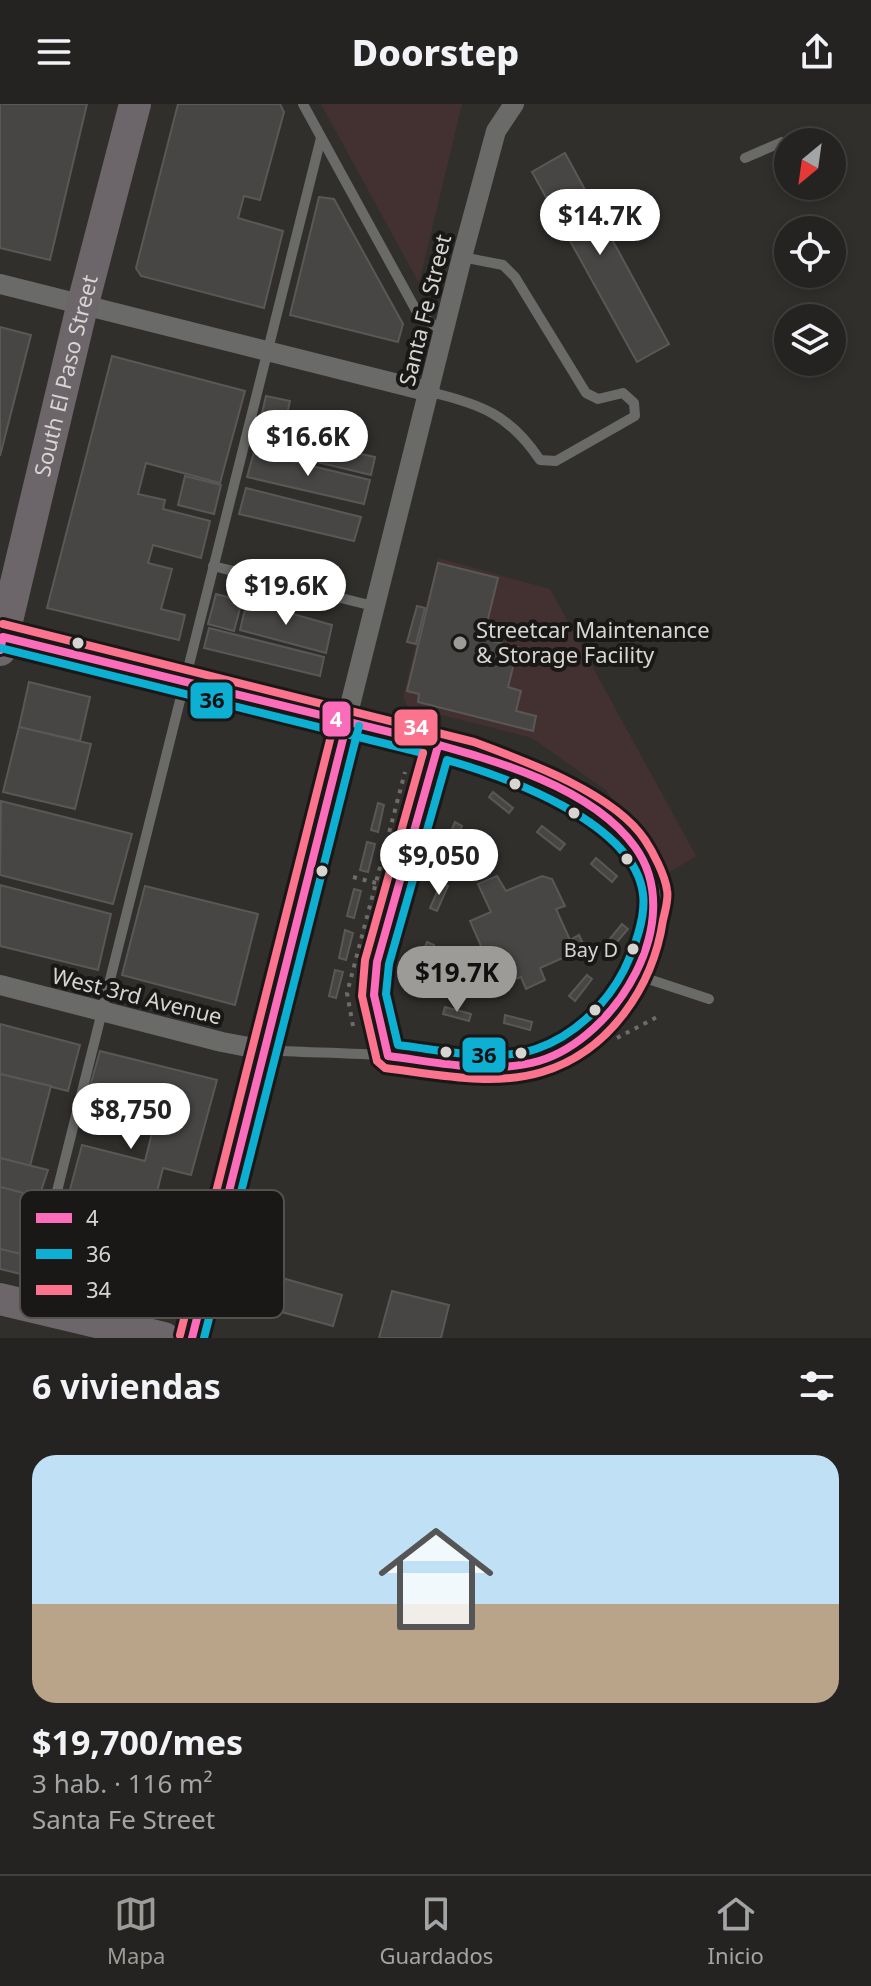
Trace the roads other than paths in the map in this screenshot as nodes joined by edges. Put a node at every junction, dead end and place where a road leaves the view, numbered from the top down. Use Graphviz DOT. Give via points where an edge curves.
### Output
graph roads {
  1 [pos="135,104"];
  2 [pos="303,104"];
  3 [pos="491,104"];
  4 [pos="514,104"];
  5 [pos="496,131"];
  6 [pos="321,138"];
  7 [pos="774,145"];
  8 [pos="745,158"];
  9 [pos="462,257"];
  10 [pos="0,284"];
  11 [pos="82,305"];
  12 [pos="444,333"];
  13 [pos="266,352"];
  14 [pos="430,392"];
  15 [pos="213,566"];
  16 [pos="377,607"];
  17 [pos="1,641"];
  18 [pos="185,682"];
  19 [pos="347,723"];
  20 [pos="438,746"];
  21 [pos="636,975"];
  22 [pos="0,985"];
  23 [pos="709,999"];
  24 [pos="100,1012"];
  25 [pos="264,1050"];
  26 [pos="388,1056"];
  27 [pos="47,1190"];
  28 [pos="229,1190"];
  29 [pos="20,1282"];
  30 [pos="14,1302"];
  31 [pos="81,1318"];
  32 [pos="197,1318"];
  33 [pos="164,1338"];
  34 [pos="192,1338"];
  1 -- 11 [label="main road, South El Paso Street"];
  2 -- 6 [label="lane"];
  3 -- 5 [label="street, Santa Fe Street"];
  4 -- 5 [label="street, Santa Fe Street"];
  5 -- 9 [label="street, Santa Fe Street"];
  6 -- 12 [label="lane" via="417,312"];
  6 -- 13 [label="lane"];
  7 -- 8 [label="lane"];
  9 -- 12 [label="street, Santa Fe Street"];
  9 -- 14 [label="lane" via="503,265 586,393 598,399 623,393 634,403 635,416 556,461 540,460 526,439 491,410"];
  10 -- 11 [label="street"];
  11 -- 13 [label="street"];
  11 -- 17 [label="main road, South El Paso Street"];
  12 -- 14 [label="street, Santa Fe Street"];
  13 -- 14 [label="street"];
  13 -- 15 [label="lane"];
  14 -- 16 [label="street, Santa Fe Street"];
  15 -- 16 [label="lane"];
  15 -- 18 [label="lane"];
  16 -- 19 [label="street, Santa Fe Street"];
  17 -- 18 [label="street"];
  18 -- 19 [label="street"];
  18 -- 24 [label="lane"];
  19 -- 20 [label="lane"];
  19 -- 25 [label="street, Santa Fe Street"];
  20 -- 21 [label="lane" via="487,758 560,788 621,832 651,879 657,908"];
  20 -- 26 [label="lane" via="377,962 374,995"];
  21 -- 23 [label="lane"];
  21 -- 26 [label="lane" via="590,1032 534,1065 498,1068"];
  22 -- 24 [label="street, West 3rd Avenue"];
  24 -- 25 [label="street, West 3rd Avenue"];
  24 -- 27 [label="lane"];
  25 -- 26 [label="lane"];
  25 -- 28 [label="street, Santa Fe Street"];
  29 -- 30 [label="lane"];
  31 -- 33 [label="main road"];
  32 -- 34 [label="street, Santa Fe Street"];
}
